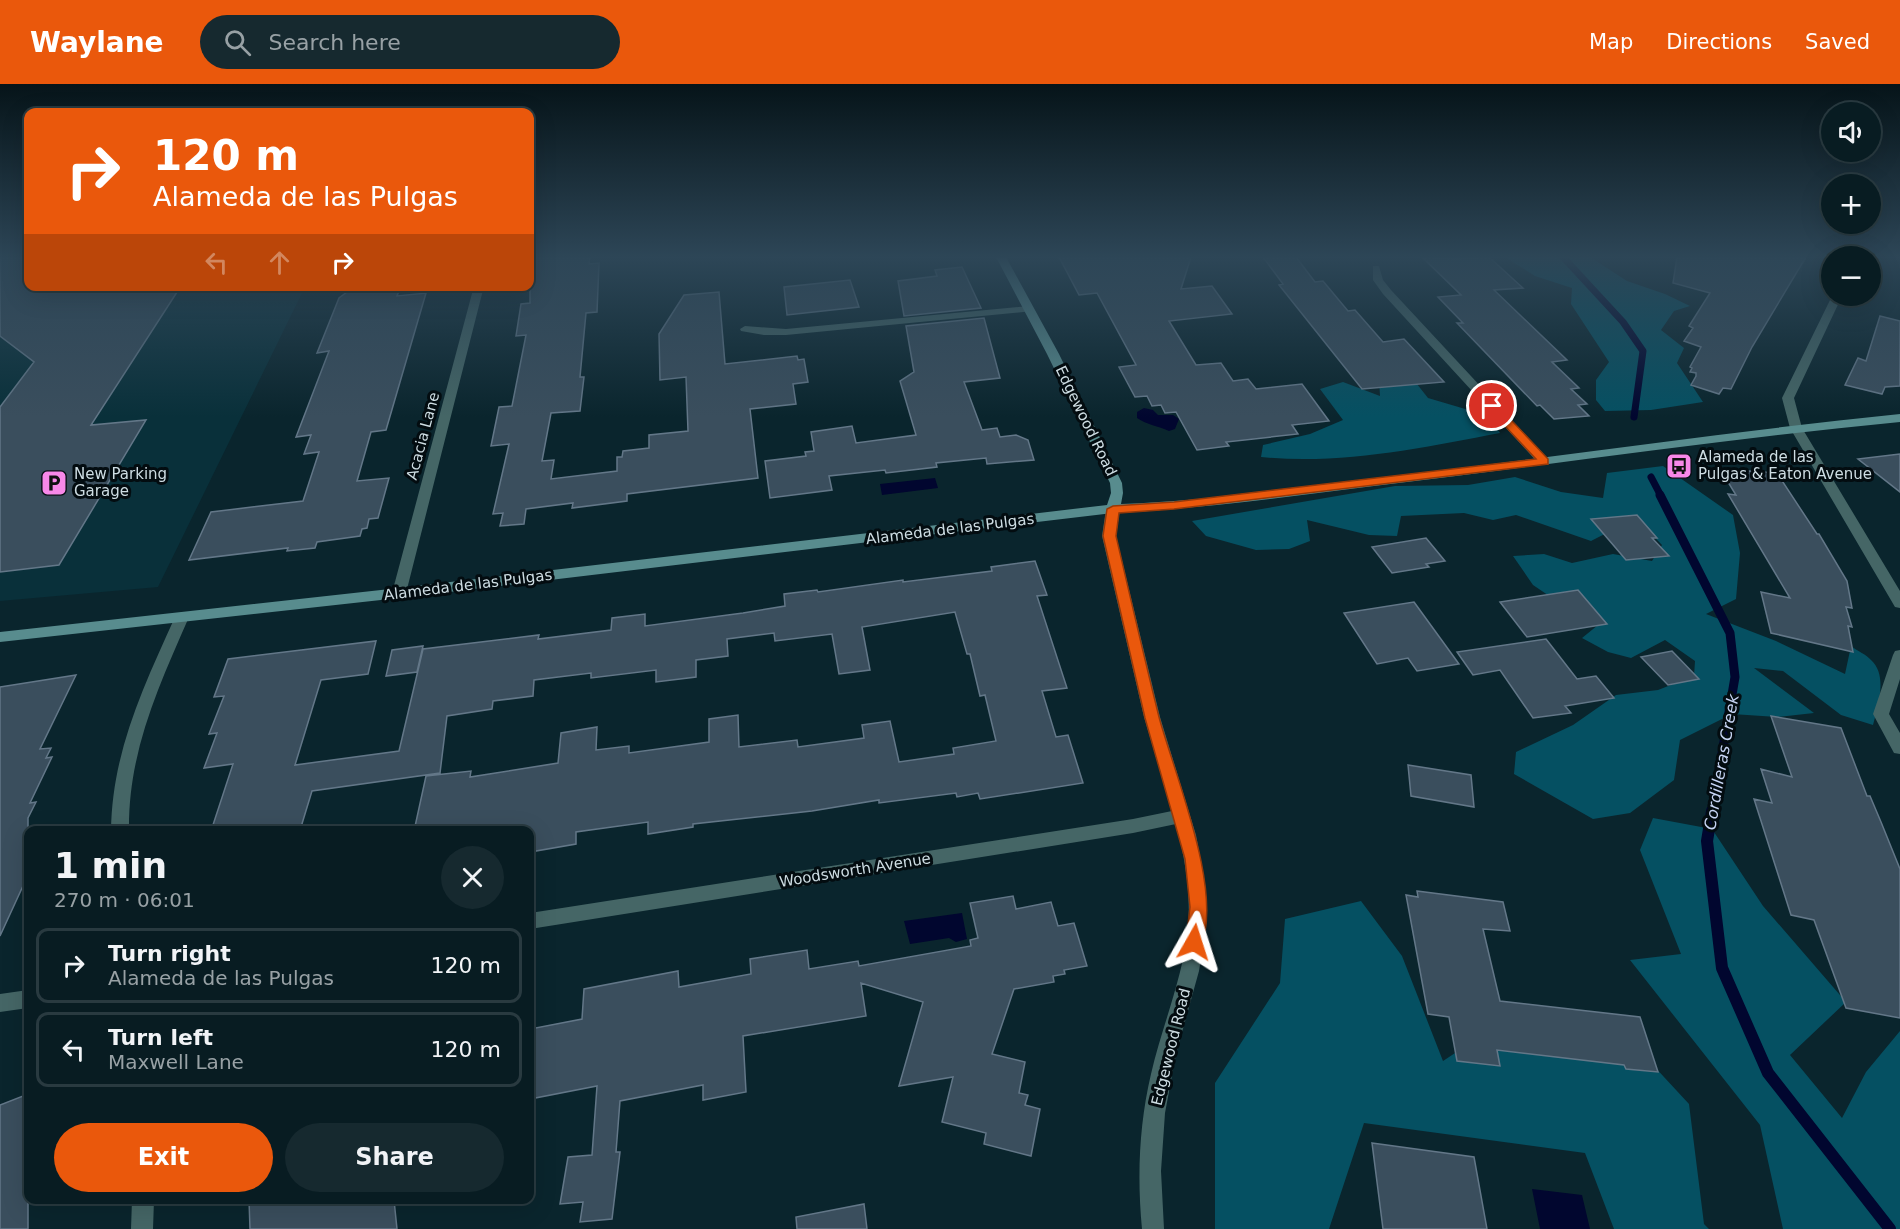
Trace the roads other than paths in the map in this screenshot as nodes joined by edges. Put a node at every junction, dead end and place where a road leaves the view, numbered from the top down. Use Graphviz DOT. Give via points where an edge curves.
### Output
graph roads {
  1 [pos="473,310"];
  2 [pos="1014,310"];
  3 [pos="1030,310"];
  4 [pos="1404,310"];
  5 [pos="1830,310"];
  6 [pos="745,329"];
  7 [pos="1900,418"];
  8 [pos="1796,429"];
  9 [pos="1544,462"];
  10 [pos="1113,509"];
  11 [pos="399,593"];
  12 [pos="1900,603"];
  13 [pos="182,617"];
  14 [pos="0,637"];
  15 [pos="1900,654"];
  16 [pos="1900,748"];
  17 [pos="1181,816"];
  18 [pos="120,826"];
  19 [pos="534,920"];
  20 [pos="24,1000"];
  21 [pos="0,1003"];
  22 [pos="143,1204"];
  23 [pos="142,1229"];
  24 [pos="1153,1229"];
  1 -- 11 [label="street, Acacia Lane"];
  2 -- 6 [label="street" via="786,332"];
  3 -- 10 [label="main road, Edgewood Road" via="1116,483"];
  4 -- 9 [label="street"];
  5 -- 8 [label="street" via="1788,398"];
  7 -- 8 [label="main road, Alameda de las Pulgas"];
  8 -- 9 [label="main road, Alameda de las Pulgas"];
  8 -- 12 [label="street"];
  9 -- 10 [label="main road, Alameda de las Pulgas"];
  10 -- 11 [label="main road, Alameda de las Pulgas"];
  10 -- 17 [label="street, Edgewood Road" via="1109,536 1152,718"];
  11 -- 13 [label="main road, Alameda de las Pulgas"];
  13 -- 14 [label="main road, Alameda de las Pulgas"];
  13 -- 18 [label="street" via="134,734 123,782"];
  15 -- 16 [label="street" via="1881,714"];
  17 -- 19 [label="street, Woodsworth Avenue"];
  17 -- 24 [label="street, Edgewood Road" via="1193,859 1198,907 1192,959 1161,1075 1151,1137"];
  20 -- 21 [label="street"];
  22 -- 23 [label="street"];
}
